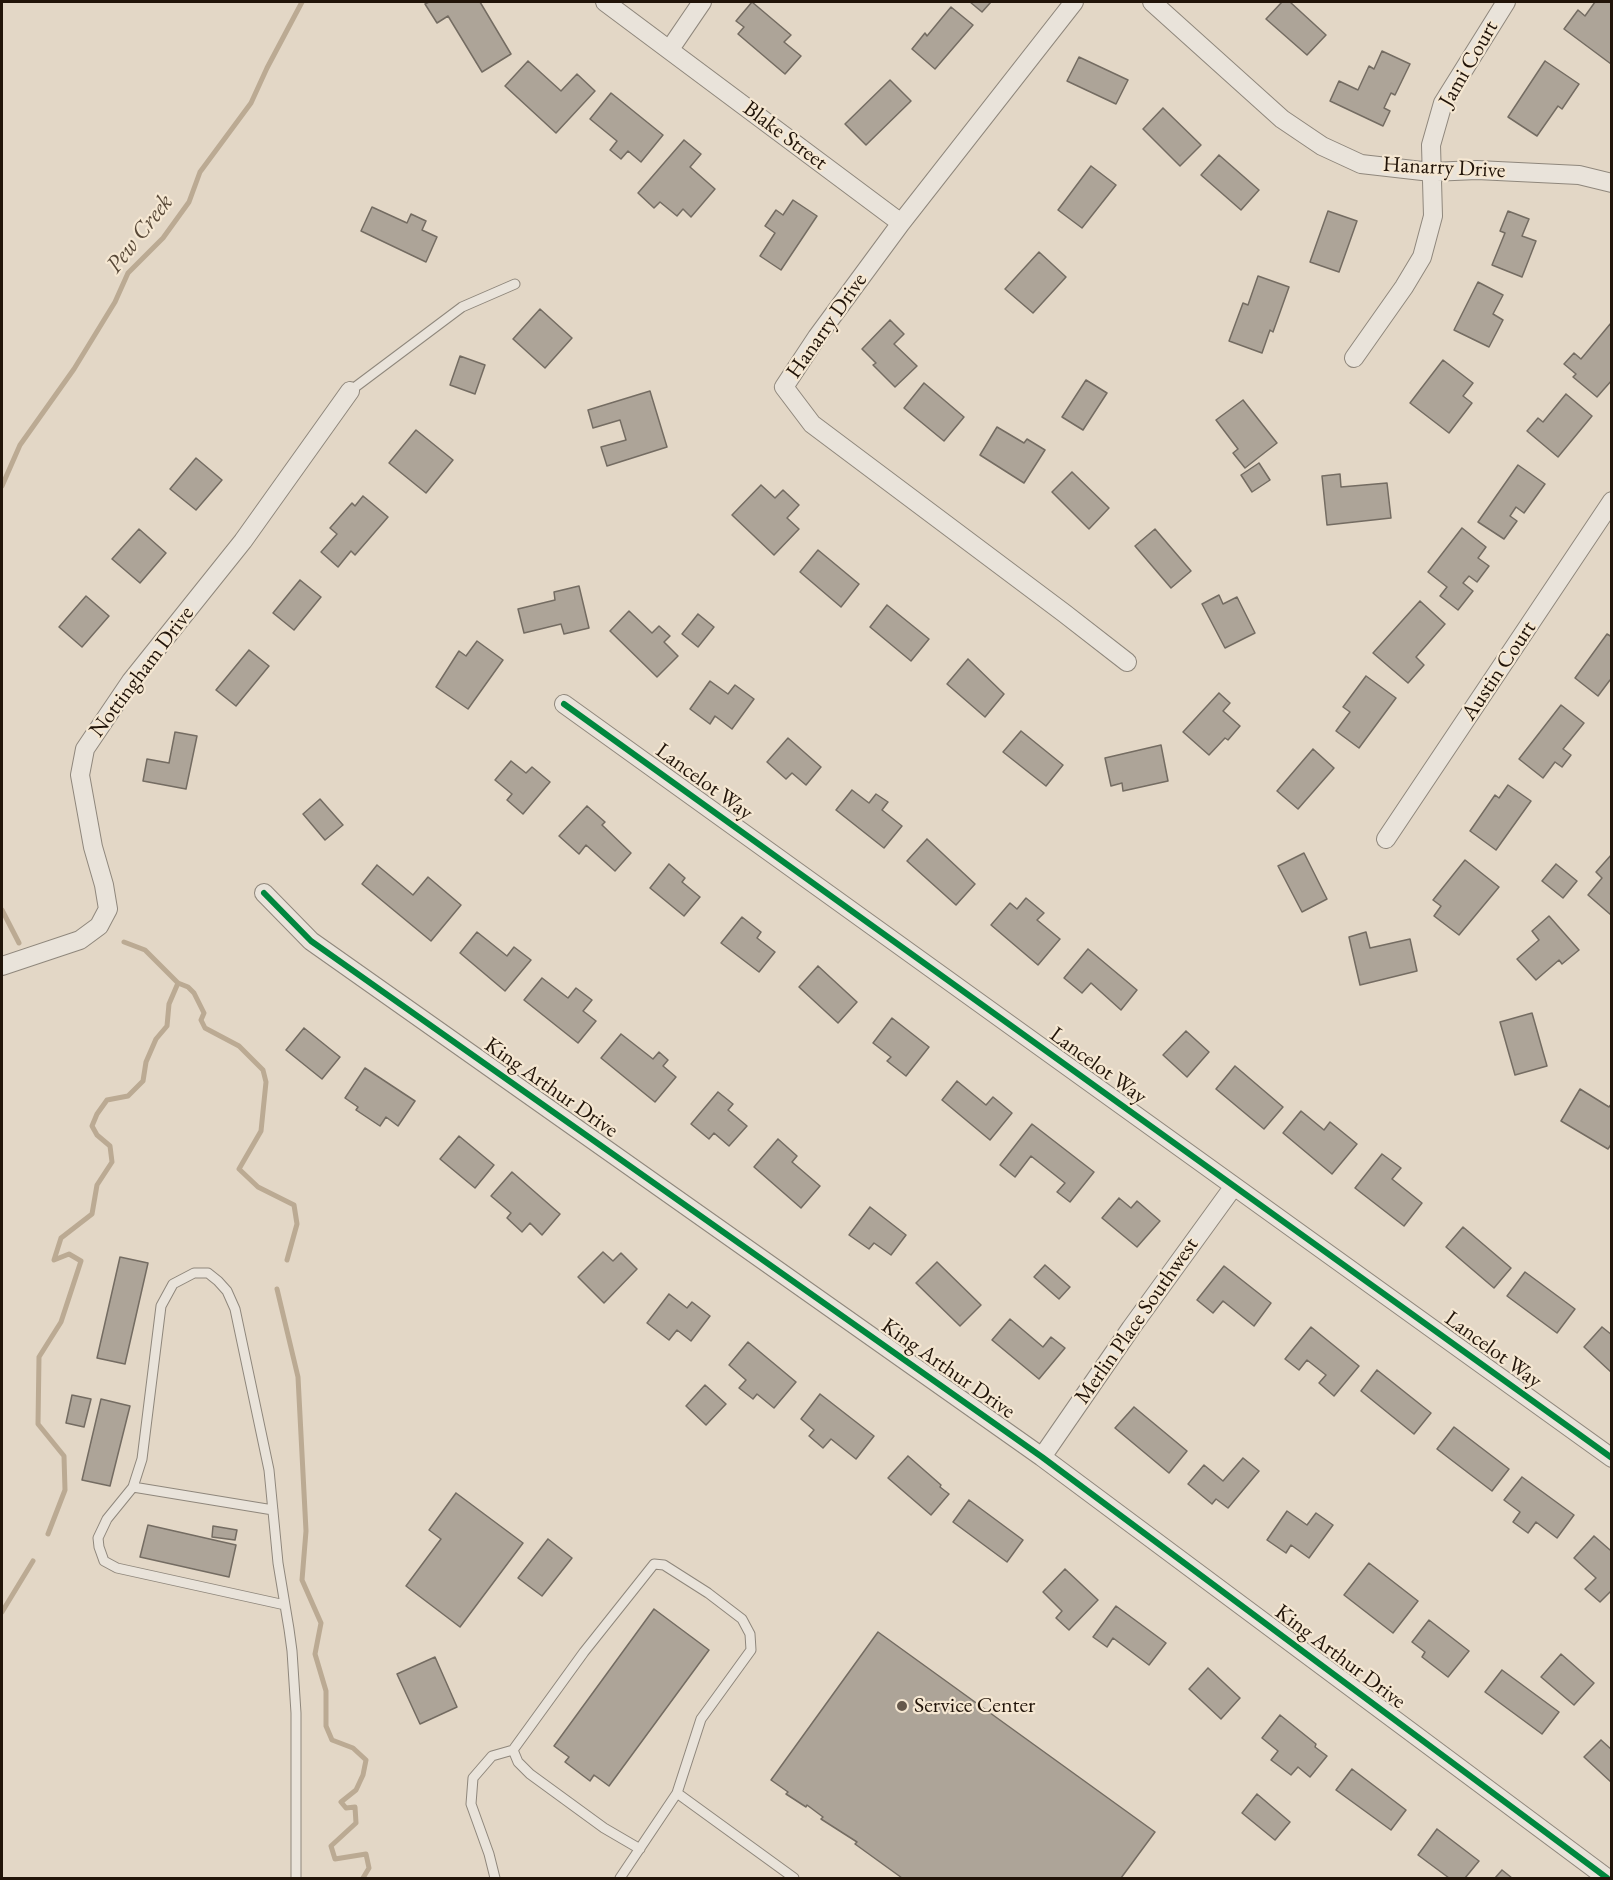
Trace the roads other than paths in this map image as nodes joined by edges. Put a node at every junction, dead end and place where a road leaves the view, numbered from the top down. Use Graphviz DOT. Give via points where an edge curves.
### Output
graph roads {
  1 [pos="605,2"];
  2 [pos="702,2"];
  3 [pos="1074,2"];
  4 [pos="1152,2"];
  5 [pos="1506,2"];
  6 [pos="670,49"];
  7 [pos="1431,172"];
  8 [pos="1611,183"];
  9 [pos="901,223"];
  10 [pos="515,284"];
  11 [pos="1354,358"];
  12 [pos="350,391"];
  13 [pos="1611,501"];
  14 [pos="1127,662"];
  15 [pos="564,704"];
  16 [pos="1386,839"];
  17 [pos="264,893"];
  18 [pos="2,966"];
  19 [pos="1234,1186"];
  20 [pos="1042,1457"];
  21 [pos="1611,1458"];
  22 [pos="133,1487"];
  23 [pos="273,1509"];
  24 [pos="285,1605"];
  25 [pos="513,1750"];
  26 [pos="677,1793"];
  27 [pos="640,1849"];
  28 [pos="296,1878"];
  29 [pos="495,1878"];
  30 [pos="620,1878"];
  31 [pos="794,1878"];
  32 [pos="1607,1878"];
  1 -- 6 [label="street, Blake Street"];
  2 -- 6 [label="street"];
  3 -- 9 [label="street, Hanarry Drive"];
  4 -- 7 [label="street, Hanarry Drive" via="1282,119 1322,146 1361,164"];
  5 -- 7 [label="street, Jami Court" via="1443,104 1431,145"];
  6 -- 9 [label="street, Blake Street"];
  7 -- 8 [label="street, Hanarry Drive" via="1579,175"];
  7 -- 11 [label="street, Jami Court" via="1433,216 1422,257"];
  9 -- 14 [label="street, Hanarry Drive" via="784,387 812,424"];
  10 -- 12 [label="lane" via="462,307"];
  12 -- 18 [label="street, Nottingham Drive" via="243,541 131,681 84,749 80,775 108,909 99,926 80,940"];
  13 -- 16 [label="street, Austin Court"];
  15 -- 19 [label="street, Lancelot Way"];
  17 -- 20 [label="street, King Arthur Drive" via="311,940"];
  19 -- 20 [label="street, Merlin Place Southwest"];
  19 -- 21 [label="street, Lancelot Way"];
  20 -- 32 [label="street, King Arthur Drive"];
  22 -- 23 [label="lane"];
  22 -- 23 [label="lane" via="142,1459 161,1306 173,1284 194,1274 208,1273 227,1291 235,1309 269,1470"];
  22 -- 24 [label="lane" via="107,1519 98,1538 104,1561 117,1568"];
  23 -- 24 [label="lane"];
  24 -- 28 [label="lane" via="296,1713"];
  25 -- 26 [label="lane" via="643,1575 654,1564 664,1565 742,1619 750,1634 751,1650 701,1719"];
  25 -- 27 [label="lane" via="518,1762 531,1774 604,1828"];
  25 -- 29 [label="lane" via="492,1756 473,1778 471,1804"];
  26 -- 27 [label="lane"];
  26 -- 31 [label="lane"];
  27 -- 30 [label="lane"];
}
